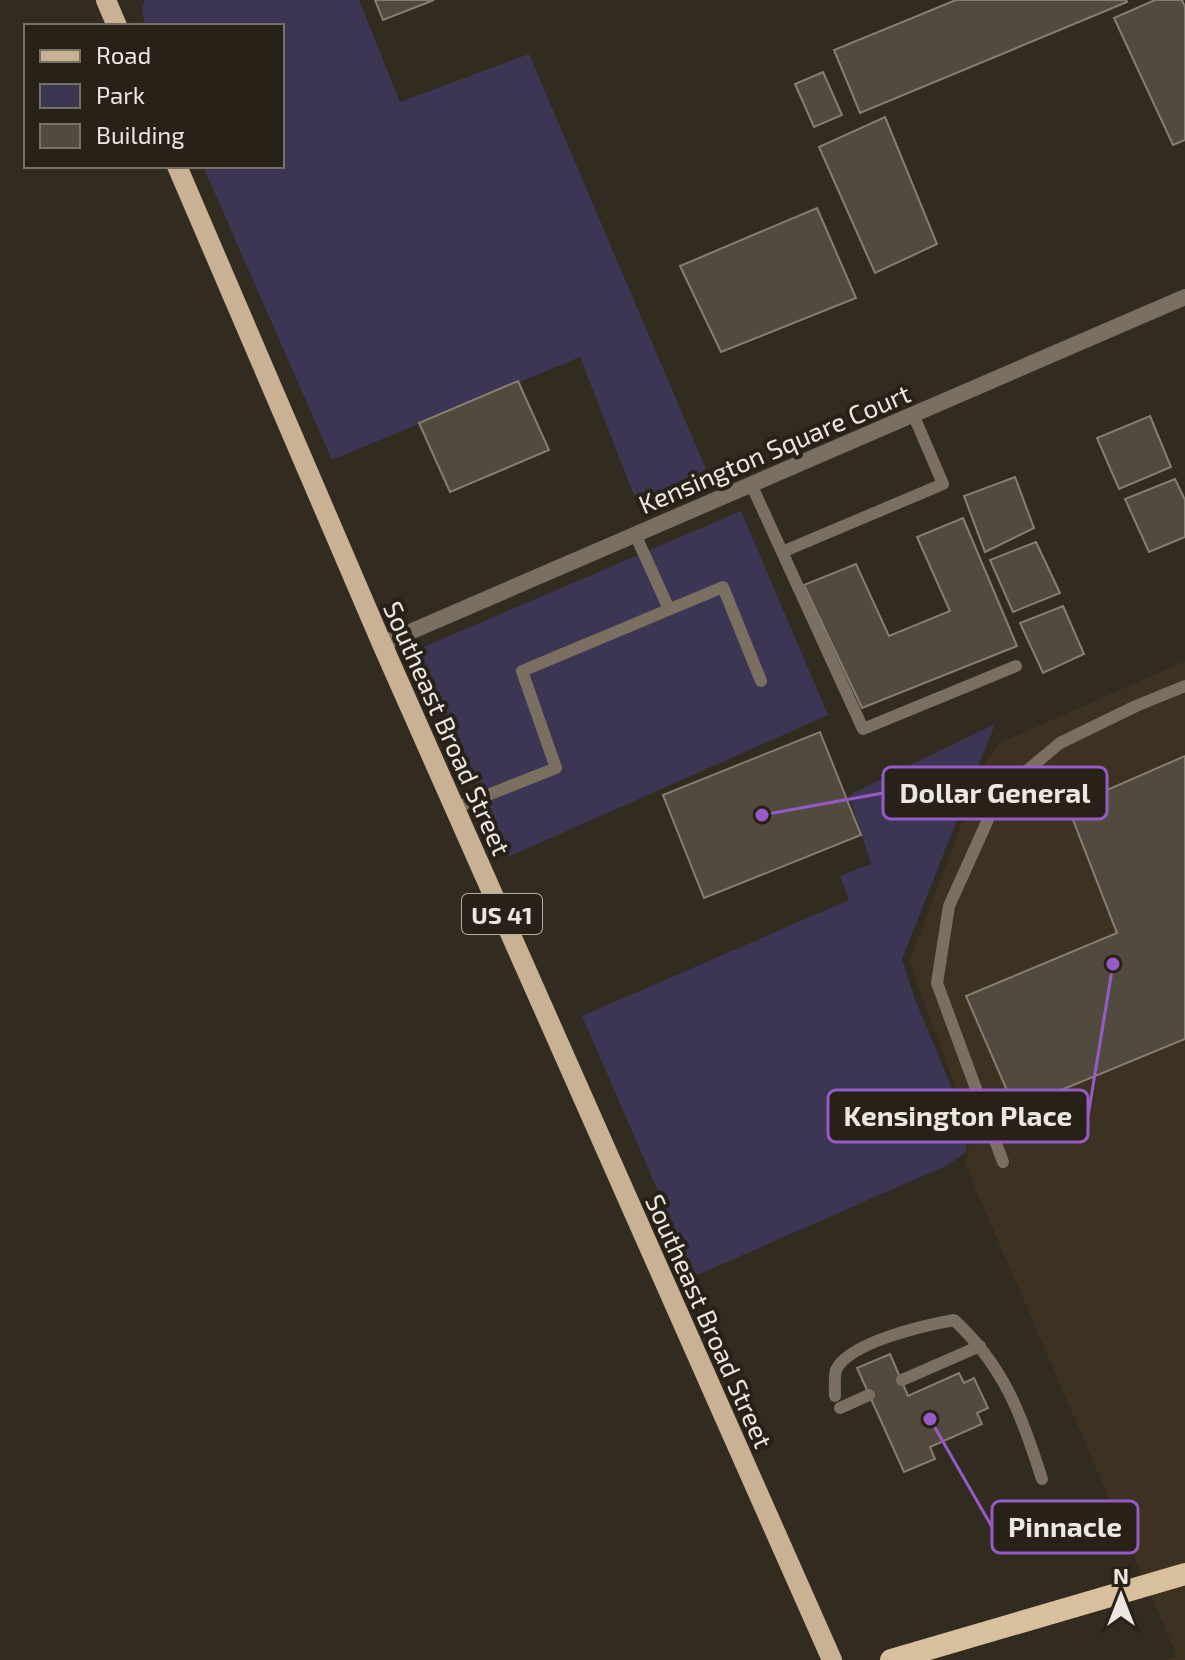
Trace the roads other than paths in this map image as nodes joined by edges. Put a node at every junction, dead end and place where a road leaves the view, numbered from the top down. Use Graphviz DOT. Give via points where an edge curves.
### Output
graph roads {
  1 [pos="106,0"];
  2 [pos="116,24"];
  3 [pos="178,168"];
  4 [pos="1185,297"];
  5 [pos="913,414"];
  6 [pos="751,484"];
  7 [pos="635,534"];
  8 [pos="782,552"];
  9 [pos="669,609"];
  10 [pos="382,644"];
  11 [pos="1016,666"];
  12 [pos="761,681"];
  13 [pos="1185,686"];
  14 [pos="455,808"];
  15 [pos="1003,1162"];
  16 [pos="980,1346"];
  17 [pos="902,1380"];
  18 [pos="869,1395"];
  19 [pos="1042,1479"];
  20 [pos="1185,1574"];
  21 [pos="832,1660"];
  22 [pos="891,1660"];
  1 -- 2 [label="main road"];
  3 -- 10 [label="main road, Southeast Broad Street / US 41"];
  4 -- 5 [label="street, Kensington Square Court"];
  5 -- 6 [label="street, Kensington Square Court"];
  5 -- 8 [label="lane" via="943,484"];
  6 -- 7 [label="street, Kensington Square Court"];
  6 -- 8 [label="lane"];
  7 -- 9 [label="lane"];
  7 -- 10 [label="street, Kensington Square Court"];
  8 -- 11 [label="lane" via="863,729"];
  9 -- 12 [label="lane" via="723,587"];
  9 -- 14 [label="lane" via="522,671 556,768"];
  10 -- 14 [label="main road, Southeast Broad Street / US 41"];
  13 -- 15 [label="lane" via="1060,743 1000,793 949,906 937,983"];
  14 -- 21 [label="main road, Southeast Broad Street / US 41"];
  16 -- 17 [label="lane"];
  16 -- 18 [label="lane" via="954,1320 907,1328 854,1351 836,1371 837,1402"];
  16 -- 19 [label="lane" via="1023,1421"];
  20 -- 22 [label="highway"];
}
